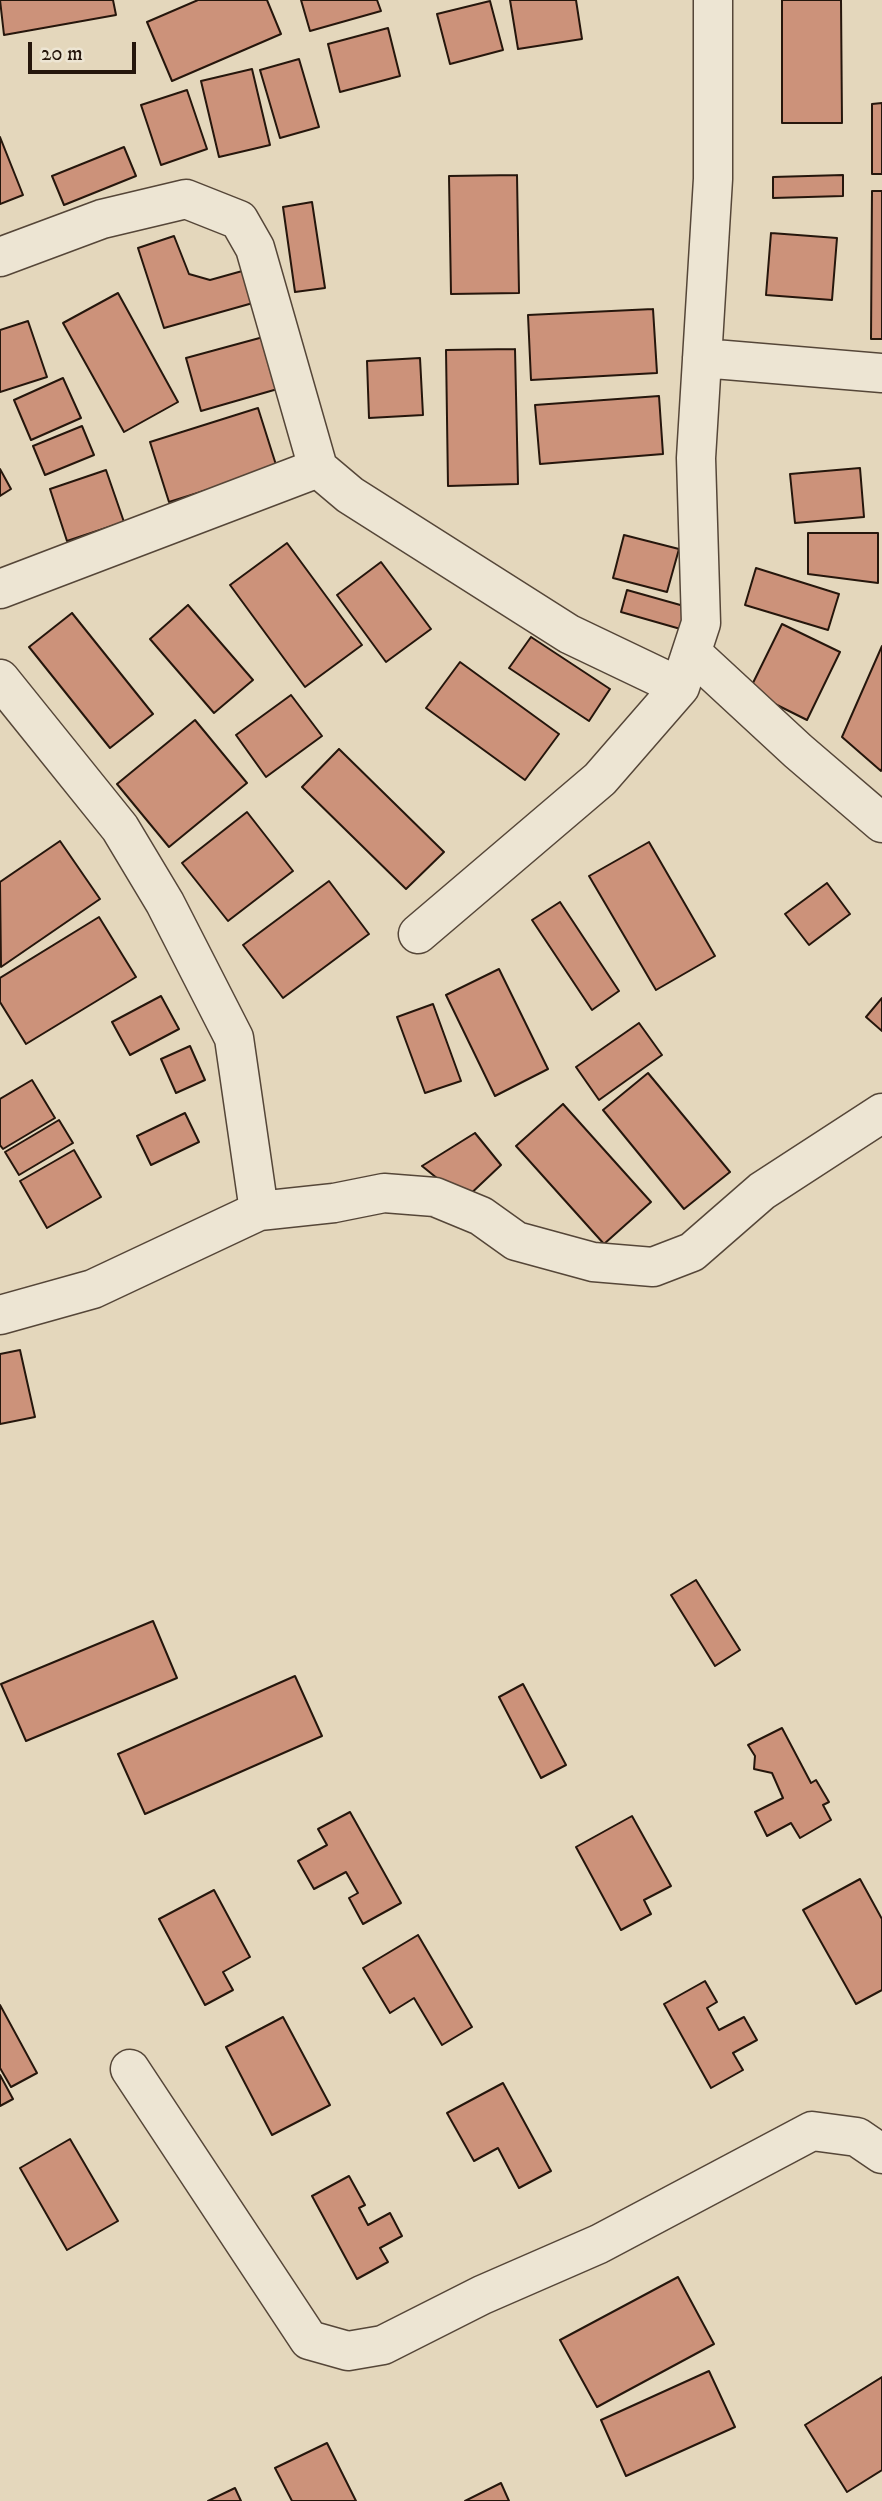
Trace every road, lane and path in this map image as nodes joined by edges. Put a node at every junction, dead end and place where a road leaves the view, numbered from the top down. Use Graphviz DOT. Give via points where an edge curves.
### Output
graph roads {
  1 [pos="713,0"];
  2 [pos="0,257"];
  3 [pos="702,358"];
  4 [pos="882,373"];
  5 [pos="318,468"];
  6 [pos="0,589"];
  7 [pos="686,670"];
  8 [pos="0,678"];
  9 [pos="882,822"];
  10 [pos="418,934"];
  11 [pos="882,1113"];
  12 [pos="259,1211"];
  13 [pos="0,1315"];
  14 [pos="130,2069"];
  15 [pos="882,2154"];
  1 -- 3 [label="street" via="713,179"];
  2 -- 5 [label="street" via="102,219 186,199 239,220 255,248"];
  3 -- 4 [label="street"];
  3 -- 7 [label="street" via="696,458 701,623"];
  5 -- 6 [label="street"];
  5 -- 7 [label="street" via="350,495 569,634"];
  7 -- 9 [label="street"];
  7 -- 10 [label="street" via="600,779"];
  8 -- 12 [label="street" via="120,828 165,903 234,1038"];
  11 -- 12 [label="street" via="762,1191 692,1252 653,1267 593,1262 516,1241 481,1216 435,1197 384,1193"];
  12 -- 13 [label="street" via="93,1289"];
  14 -- 15 [label="street" via="309,2340 348,2351 383,2345 599,2244 812,2130 857,2137"];
}
